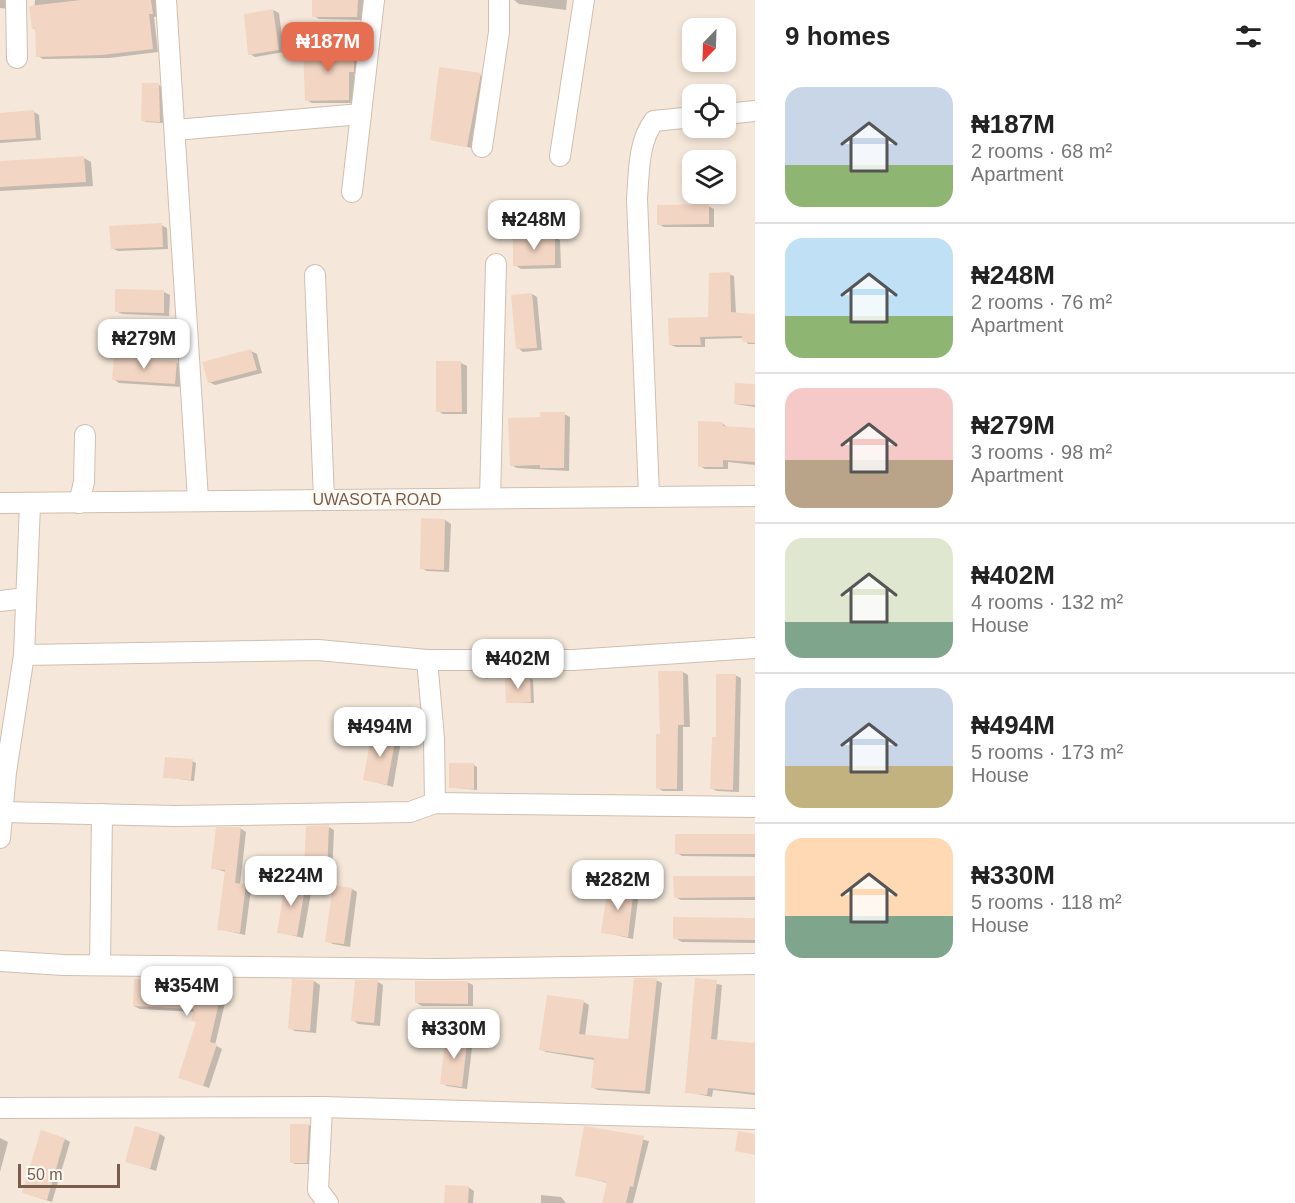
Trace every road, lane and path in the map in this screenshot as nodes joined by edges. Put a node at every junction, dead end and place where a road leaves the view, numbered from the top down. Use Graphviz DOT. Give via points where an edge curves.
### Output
graph roads {
  1 [pos="16,0"];
  2 [pos="166,0"];
  3 [pos="374,0"];
  4 [pos="499,0"];
  5 [pos="584,0"];
  6 [pos="17,58"];
  7 [pos="755,111"];
  8 [pos="736,113"];
  9 [pos="361,114"];
  10 [pos="682,118"];
  11 [pos="175,130"];
  12 [pos="482,147"];
  13 [pos="560,156"];
  14 [pos="352,192"];
  15 [pos="496,264"];
  16 [pos="315,275"];
  17 [pos="86,435"];
  18 [pos="649,495"];
  19 [pos="755,495"];
  20 [pos="490,498"];
  21 [pos="324,499"];
  22 [pos="198,500"];
  23 [pos="0,503"];
  24 [pos="79,503"];
  25 [pos="30,504"];
  26 [pos="25,598"];
  27 [pos="0,601"];
  28 [pos="755,648"];
  29 [pos="24,655"];
  30 [pos="427,660"];
  31 [pos="6,728"];
  32 [pos="435,803"];
  33 [pos="755,807"];
  34 [pos="2,812"];
  35 [pos="102,814"];
  36 [pos="0,837"];
  37 [pos="0,961"];
  38 [pos="755,964"];
  39 [pos="100,965"];
  40 [pos="322,1107"];
  41 [pos="0,1108"];
  42 [pos="755,1119"];
  43 [pos="328,1203"];
  1 -- 6 [label="street"];
  2 -- 11 [label="street"];
  3 -- 9 [label="street"];
  4 -- 12 [label="street" via="499,33"];
  5 -- 13 [label="street"];
  7 -- 8 [label="street"];
  9 -- 11 [label="street"];
  9 -- 14 [label="street"];
  10 -- 18 [label="street" via="654,120 640,157 637,199"];
  11 -- 22 [label="street"];
  15 -- 20 [label="street"];
  16 -- 21 [label="street"];
  17 -- 24 [label="street"];
  18 -- 19 [label="street, UWASOTA ROAD"];
  18 -- 20 [label="street, UWASOTA ROAD"];
  20 -- 21 [label="street, UWASOTA ROAD"];
  21 -- 22 [label="street, UWASOTA ROAD"];
  22 -- 24 [label="street, UWASOTA ROAD"];
  23 -- 25 [label="street, UWASOTA ROAD"];
  24 -- 25 [label="street, UWASOTA ROAD"];
  25 -- 26 [label="street"];
  26 -- 27 [label="street"];
  26 -- 29 [label="street"];
  28 -- 30 [label="street" via="573,660"];
  29 -- 30 [label="street" via="318,650"];
  29 -- 31 [label="street"];
  30 -- 32 [label="street"];
  31 -- 34 [label="street"];
  32 -- 33 [label="street"];
  32 -- 35 [label="street" via="410,812"];
  34 -- 35 [label="street"];
  34 -- 36 [label="street"];
  35 -- 39 [label="street"];
  37 -- 39 [label="street"];
  38 -- 39 [label="street" via="439,969"];
  40 -- 41 [label="street"];
  40 -- 42 [label="street"];
  40 -- 43 [label="street" via="318,1190"];
}
